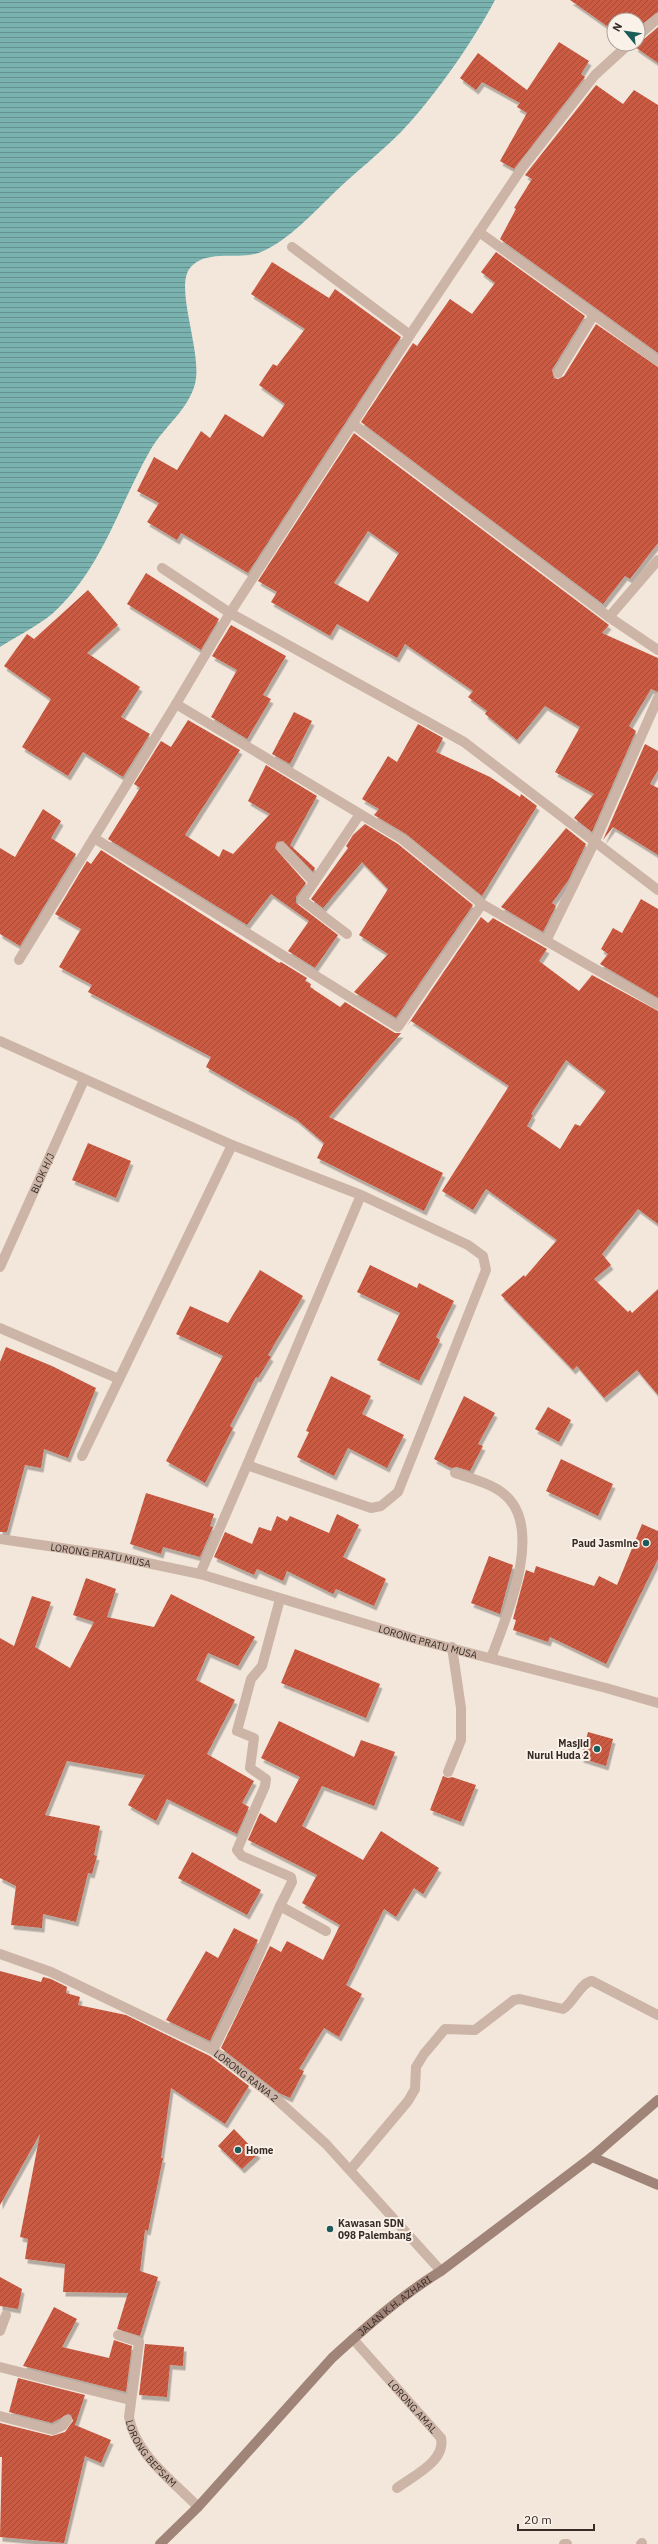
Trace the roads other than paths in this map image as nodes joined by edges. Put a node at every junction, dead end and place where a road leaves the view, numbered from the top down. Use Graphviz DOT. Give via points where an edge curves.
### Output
graph roads {
  1 [pos="658,18"];
  2 [pos="646,29"];
  3 [pos="621,52"];
  4 [pos="479,232"];
  5 [pos="292,247"];
  6 [pos="593,316"];
  7 [pos="410,335"];
  8 [pos="658,361"];
  9 [pos="558,373"];
  10 [pos="353,424"];
  11 [pos="658,560"];
  12 [pos="162,568"];
  13 [pos="230,614"];
  14 [pos="609,617"];
  15 [pos="658,650"];
  16 [pos="658,698"];
  17 [pos="176,704"];
  18 [pos="360,814"];
  19 [pos="94,838"];
  20 [pos="595,841"];
  21 [pos="281,847"];
  22 [pos="314,882"];
  23 [pos="658,890"];
  24 [pos="482,904"];
  25 [pos="347,934"];
  26 [pos="546,941"];
  27 [pos="19,960"];
  28 [pos="658,1006"];
  29 [pos="0,1041"];
  30 [pos="84,1080"];
  31 [pos="232,1145"];
  32 [pos="361,1195"];
  33 [pos="0,1267"];
  34 [pos="0,1328"];
  35 [pos="119,1379"];
  36 [pos="82,1456"];
  37 [pos="247,1465"];
  38 [pos="454,1473"];
  39 [pos="0,1539"];
  40 [pos="200,1574"];
  41 [pos="280,1599"];
  42 [pos="452,1647"];
  43 [pos="491,1658"];
  44 [pos="658,1704"];
  45 [pos="448,1772"];
  46 [pos="280,1906"];
  47 [pos="326,1931"];
  48 [pos="0,1954"];
  49 [pos="658,2015"];
  50 [pos="213,2050"];
  51 [pos="658,2100"];
  52 [pos="592,2157"];
  53 [pos="351,2169"];
  54 [pos="658,2185"];
  55 [pos="441,2271"];
  56 [pos="6,2314"];
  57 [pos="0,2331"];
  58 [pos="118,2335"];
  59 [pos="352,2339"];
  60 [pos="0,2367"];
  61 [pos="130,2400"];
  62 [pos="0,2416"];
  63 [pos="67,2420"];
  64 [pos="397,2488"];
  65 [pos="198,2506"];
  66 [pos="160,2544"];
  1 -- 2 [label="street"];
  3 -- 4 [label="street" via="595,75 522,168"];
  4 -- 6 [label="street"];
  4 -- 7 [label="street"];
  5 -- 7 [label="street"];
  6 -- 8 [label="street"];
  6 -- 9 [label="street"];
  7 -- 10 [label="street"];
  10 -- 13 [label="street"];
  10 -- 14 [label="street"];
  11 -- 14 [label="street"];
  12 -- 13 [label="street"];
  13 -- 17 [label="street"];
  13 -- 20 [label="street" via="464,742"];
  14 -- 15 [label="street"];
  16 -- 20 [label="street"];
  17 -- 18 [label="street"];
  17 -- 19 [label="street"];
  18 -- 22 [label="street"];
  18 -- 24 [label="street" via="402,839"];
  19 -- 24 [label="street" via="398,1027"];
  19 -- 27 [label="street"];
  20 -- 23 [label="street"];
  20 -- 26 [label="street"];
  21 -- 22 [label="street"];
  22 -- 25 [label="street" via="302,900"];
  24 -- 26 [label="street"];
  26 -- 28 [label="street"];
  29 -- 30 [label="street"];
  30 -- 31 [label="street"];
  30 -- 33 [label="street, BLOK H/J"];
  31 -- 32 [label="street"];
  31 -- 35 [label="street"];
  32 -- 37 [label="street"];
  32 -- 37 [label="street" via="468,1245 483,1256 486,1270 398,1492 381,1506 372,1508"];
  34 -- 35 [label="street"];
  35 -- 36 [label="street"];
  37 -- 40 [label="street"];
  38 -- 43 [label="street" via="504,1494 514,1504 519,1519 523,1542 518,1575"];
  39 -- 40 [label="street, LORONG PRATU MUSA" via="109,1555"];
  40 -- 41 [label="street, LORONG PRATU MUSA"];
  41 -- 42 [label="street, LORONG PRATU MUSA"];
  41 -- 46 [label="street" via="262,1666 251,1679 237,1731 254,1738 250,1768 266,1779 237,1850 242,1856 291,1877 292,1882"];
  42 -- 43 [label="street, LORONG PRATU MUSA"];
  42 -- 45 [label="street" via="462,1708 461,1740"];
  43 -- 44 [label="street, LORONG PRATU MUSA"];
  46 -- 47 [label="street"];
  46 -- 50 [label="street" via="247,1982"];
  48 -- 50 [label="street, LORONG RAWA 2" via="51,1972"];
  49 -- 53 [label="street" via="592,1981 586,1983 569,2006 563,2009 520,1999 514,2000 475,2030 445,2029 416,2067 415,2089 408,2101"];
  50 -- 53 [label="street, LORONG RAWA 2" via="273,2096"];
  51 -- 52 [label="street, JALAN K.H. AZHARI"];
  52 -- 54 [label="street"];
  52 -- 55 [label="street, JALAN K.H. AZHARI"];
  53 -- 55 [label="street, LORONG RAWA 2"];
  55 -- 59 [label="street, JALAN K.H. AZHARI" via="424,2281"];
  56 -- 57 [label="street"];
  58 -- 61 [label="street, LORONG BEPSAM" via="139,2342"];
  59 -- 64 [label="street, LORONG AMAL" via="441,2438 441,2449 436,2459"];
  59 -- 65 [label="street, JALAN K.H. AZHARI"];
  60 -- 61 [label="street"];
  61 -- 65 [label="street, LORONG BEPSAM" via="131,2429 138,2445"];
  62 -- 63 [label="street" via="53,2430"];
  65 -- 66 [label="street, JALAN K.H. AZHARI"];
}
